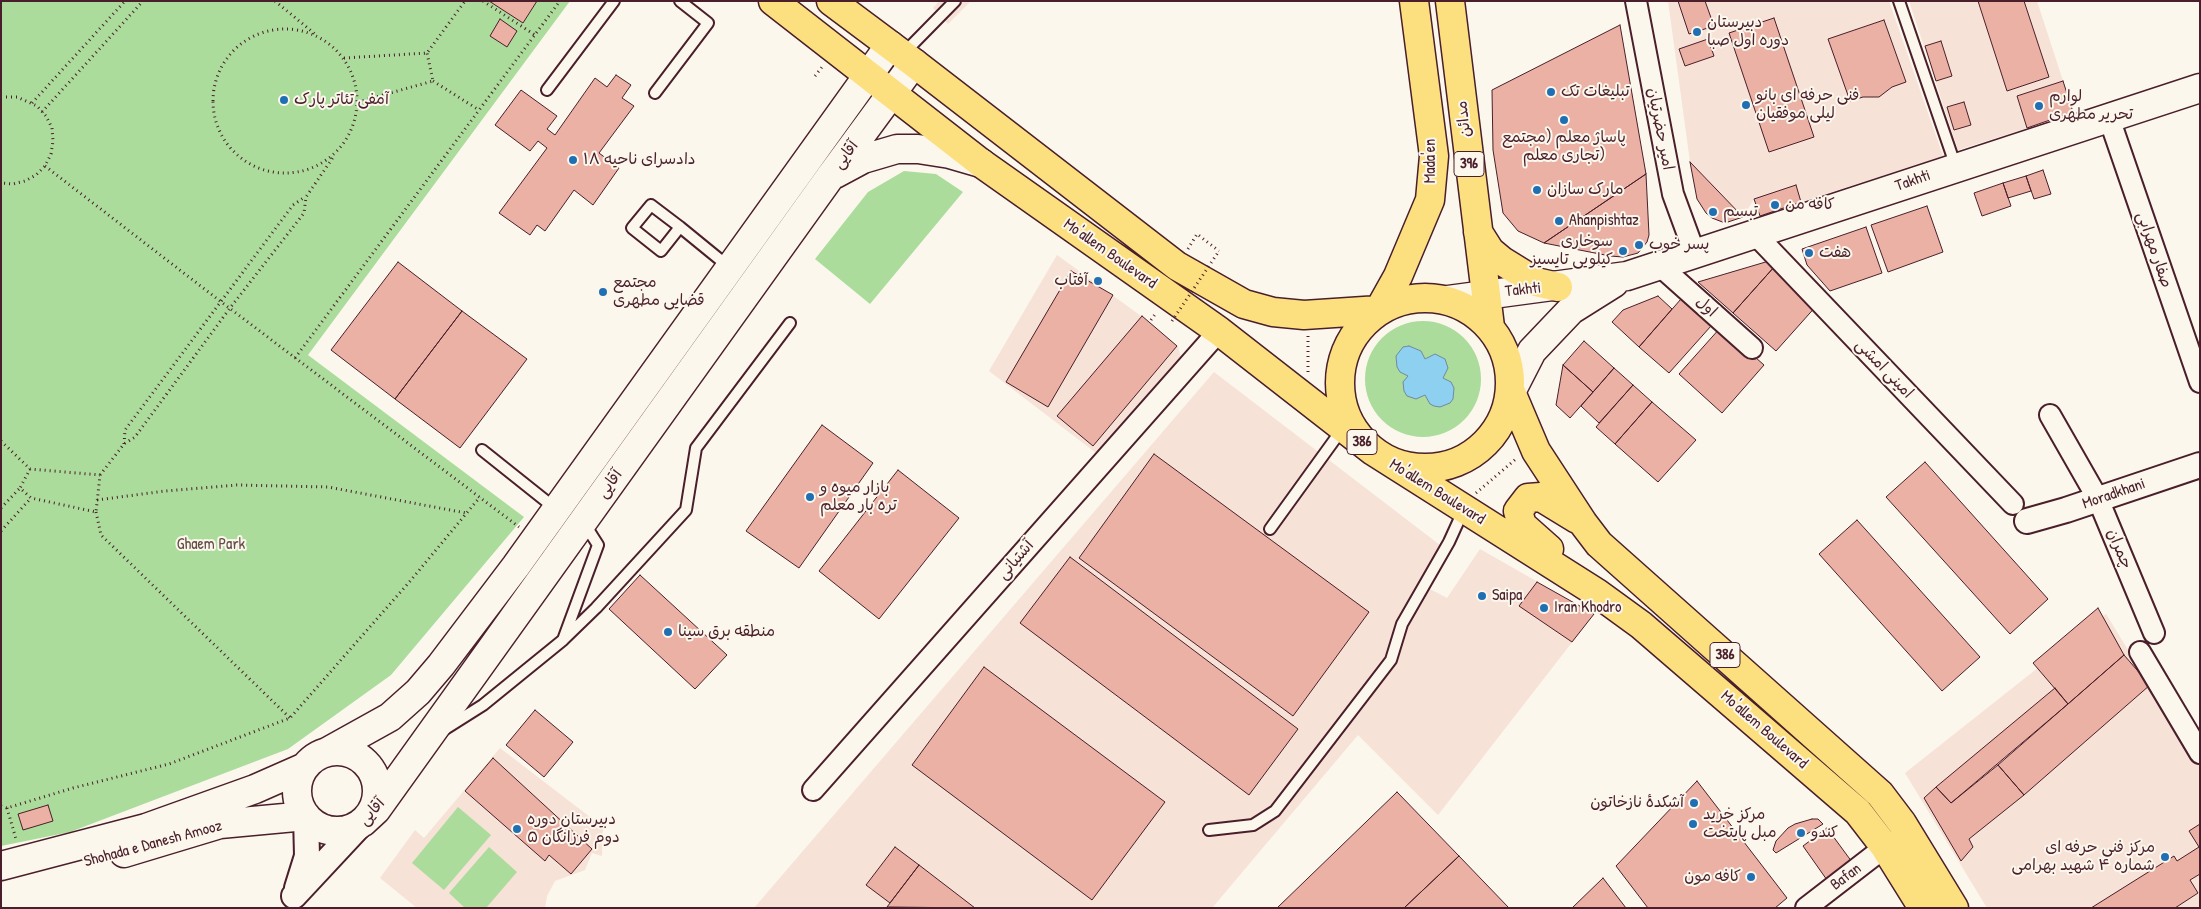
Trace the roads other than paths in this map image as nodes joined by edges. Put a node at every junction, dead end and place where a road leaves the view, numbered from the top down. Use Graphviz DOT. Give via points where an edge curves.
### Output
graph roads {
  1 [pos="614,1"];
  2 [pos="680,1"];
  3 [pos="773,1"];
  4 [pos="831,1"];
  5 [pos="955,1"];
  6 [pos="1414,1"];
  7 [pos="1450,1"];
  8 [pos="1636,1"];
  9 [pos="1899,1"];
  10 [pos="836,49"];
  11 [pos="902,54"];
  12 [pos="869,75"];
  13 [pos="2200,88"];
  14 [pos="546,90"];
  15 [pos="892,92"];
  16 [pos="654,94"];
  17 [pos="842,111"];
  18 [pos="2109,118"];
  19 [pos="981,163"];
  20 [pos="1956,167"];
  21 [pos="830,177"];
  22 [pos="680,226"];
  23 [pos="1478,232"];
  24 [pos="1755,234"];
  25 [pos="1695,254"];
  26 [pos="1659,265"];
  27 [pos="730,268"];
  28 [pos="1627,276"];
  29 [pos="1558,287"];
  30 [pos="1485,294"];
  31 [pos="1448,300"];
  32 [pos="1379,310"];
  33 [pos="790,324"];
  34 [pos="1490,327"];
  35 [pos="1219,331"];
  36 [pos="1752,348"];
  37 [pos="2200,382"];
  38 [pos="1511,392"];
  39 [pos="2050,415"];
  40 [pos="1343,428"];
  41 [pos="482,450"];
  42 [pos="1373,451"];
  43 [pos="2200,465"];
  44 [pos="2098,499"];
  45 [pos="1464,509"];
  46 [pos="556,510"];
  47 [pos="2020,513"];
  48 [pos="583,522"];
  49 [pos="1583,523"];
  50 [pos="1270,528"];
  51 [pos="1597,593"];
  52 [pos="2154,633"];
  53 [pos="563,640"];
  54 [pos="2140,652"];
  55 [pos="427,740"];
  56 [pos="2200,754"];
  57 [pos="316,759"];
  58 [pos="813,790"];
  59 [pos="306,816"];
  60 [pos="363,822"];
  61 [pos="1209,830"];
  62 [pos="149,837"];
  63 [pos="1885,847"];
  64 [pos="1,866"];
  65 [pos="1,884"];
  66 [pos="291,902"];
  67 [pos="1806,908"];
  68 [pos="1922,908"];
  69 [pos="1954,908"];
  1 -- 14 [label="lane"];
  2 -- 16 [label="lane" via="708,23"];
  3 -- 10 [label="main road, Mo'allem Boulevard / 386"];
  4 -- 11 [label="main road, Mo'allem Boulevard"];
  5 -- 11 [label="lane"];
  6 -- 32 [label="main road, Mada'en / 396" via="1434,156 1430,200 1398,276"];
  7 -- 23 [label="main road, مدائن / 396"];
  8 -- 25 [label="street, امیر حضرتیان" via="1673,194"];
  9 -- 20 [label="lane"];
  10 -- 12 [label="main road, Mo'allem Boulevard / 386"];
  10 -- 17 [label="main road" via="846,94"];
  11 -- 12 [label="main road, آقایی"];
  11 -- 15 [label="main road, آقایی"];
  11 -- 32 [label="main road, Mo'allem Boulevard" via="1177,266 1244,304 1273,312 1304,315"];
  12 -- 15 [label="main road, Mo'allem Boulevard / 386"];
  12 -- 17 [label="main road, آقایی"];
  13 -- 18 [label="main road, Takhti"];
  15 -- 19 [label="main road, Mo'allem Boulevard / 386"];
  15 -- 21 [label="main road, آقایی"];
  17 -- 27 [label="main road, آقایی"];
  18 -- 20 [label="main road, Takhti"];
  18 -- 37 [label="street, صفار مهرابی"];
  19 -- 21 [label="main road" via="950,154 897,149 863,159"];
  19 -- 35 [label="main road, Mo'allem Boulevard / 386"];
  20 -- 24 [label="main road, Takhti"];
  21 -- 48 [label="main road, آقایی"];
  22 -- 22 [label="lane" via="650,205 632,228 661,251"];
  22 -- 27 [label="lane"];
  23 -- 29 [label="main road" via="1502,261 1536,282"];
  23 -- 30 [label="main road, مدائن / 396"];
  24 -- 25 [label="main road, Takhti"];
  24 -- 47 [label="street, امینی امشی"];
  25 -- 26 [label="main road, Takhti"];
  26 -- 28 [label="main road, Takhti"];
  26 -- 36 [label="street, اول"];
  27 -- 46 [label="main road, آقایی"];
  28 -- 29 [label="main road, Takhti"];
  28 -- 38 [label="main road, Takhti" via="1571,310 1532,352"];
  29 -- 30 [label="main road, Takhti"];
  30 -- 31 [label="main road, Takhti"];
  30 -- 34 [label="main road, مدائن / 396"];
  31 -- 32 [label="main road" via="1424,297 1400,301"];
  31 -- 34 [label="main road" via="1471,310"];
  32 -- 42 [label="main road" via="1358,329 1345,352 1339,379 1343,407 1354,431"];
  33 -- 53 [label="lane" via="696,448 686,510"];
  34 -- 38 [label="main road" via="1503,346 1510,369"];
  35 -- 40 [label="main road, Mo'allem Boulevard / 386"];
  35 -- 58 [label="street, آشتیانی"];
  38 -- 42 [label="main road" via="1495,434 1479,450 1459,462 1438,468 1415,468 1393,463"];
  38 -- 49 [label="main road, Mo'allem Boulevard / 386" via="1536,451"];
  39 -- 44 [label="street, چمران"];
  40 -- 42 [label="main road, Mo'allem Boulevard / 386"];
  40 -- 50 [label="lane"];
  41 -- 46 [label="lane"];
  42 -- 45 [label="main road, Mo'allem Boulevard / 386"];
  43 -- 44 [label="street, Moradkhani"];
  44 -- 47 [label="street, Moradkhani"];
  44 -- 52 [label="street, چمران"];
  45 -- 51 [label="main road, Mo'allem Boulevard / 386"];
  45 -- 61 [label="lane" via="1402,624 1391,660 1274,811 1253,825"];
  46 -- 57 [label="main road, آقایی" via="447,658 418,692 390,717"];
  48 -- 53 [label="lane" via="598,545"];
  48 -- 55 [label="main road, آقایی"];
  49 -- 51 [label="main road" via="1540,497 1528,498 1518,511 1522,525"];
  49 -- 69 [label="main road, Mo'allem Boulevard / 386" via="1599,544 1880,794 1902,823"];
  51 -- 63 [label="main road, Mo'allem Boulevard / 386" via="1641,625 1840,795"];
  53 -- 55 [label="lane" via="483,705"];
  54 -- 56 [label="street"];
  55 -- 60 [label="main road, آقایی" via="376,810"];
  57 -- 59 [label="main road" via="299,778 299,805"];
  57 -- 60 [label="main road" via="340,751 353,754 373,772 377,799"];
  57 -- 62 [label="main road, Shohada e Danesh Amooz"];
  59 -- 60 [label="main road" via="316,825 334,831"];
  59 -- 62 [label="main road, Shohada e Danesh Amooz" via="220,824"];
  59 -- 66 [label="street, آقایی" via="307,856"];
  60 -- 66 [label="street, آقایی"];
  62 -- 64 [label="main road"];
  62 -- 65 [label="main road, Shohada e Danesh Amooz"];
  63 -- 67 [label="street, Bafan"];
  63 -- 68 [label="main road, Mo'allem Boulevard / 386"];
}
